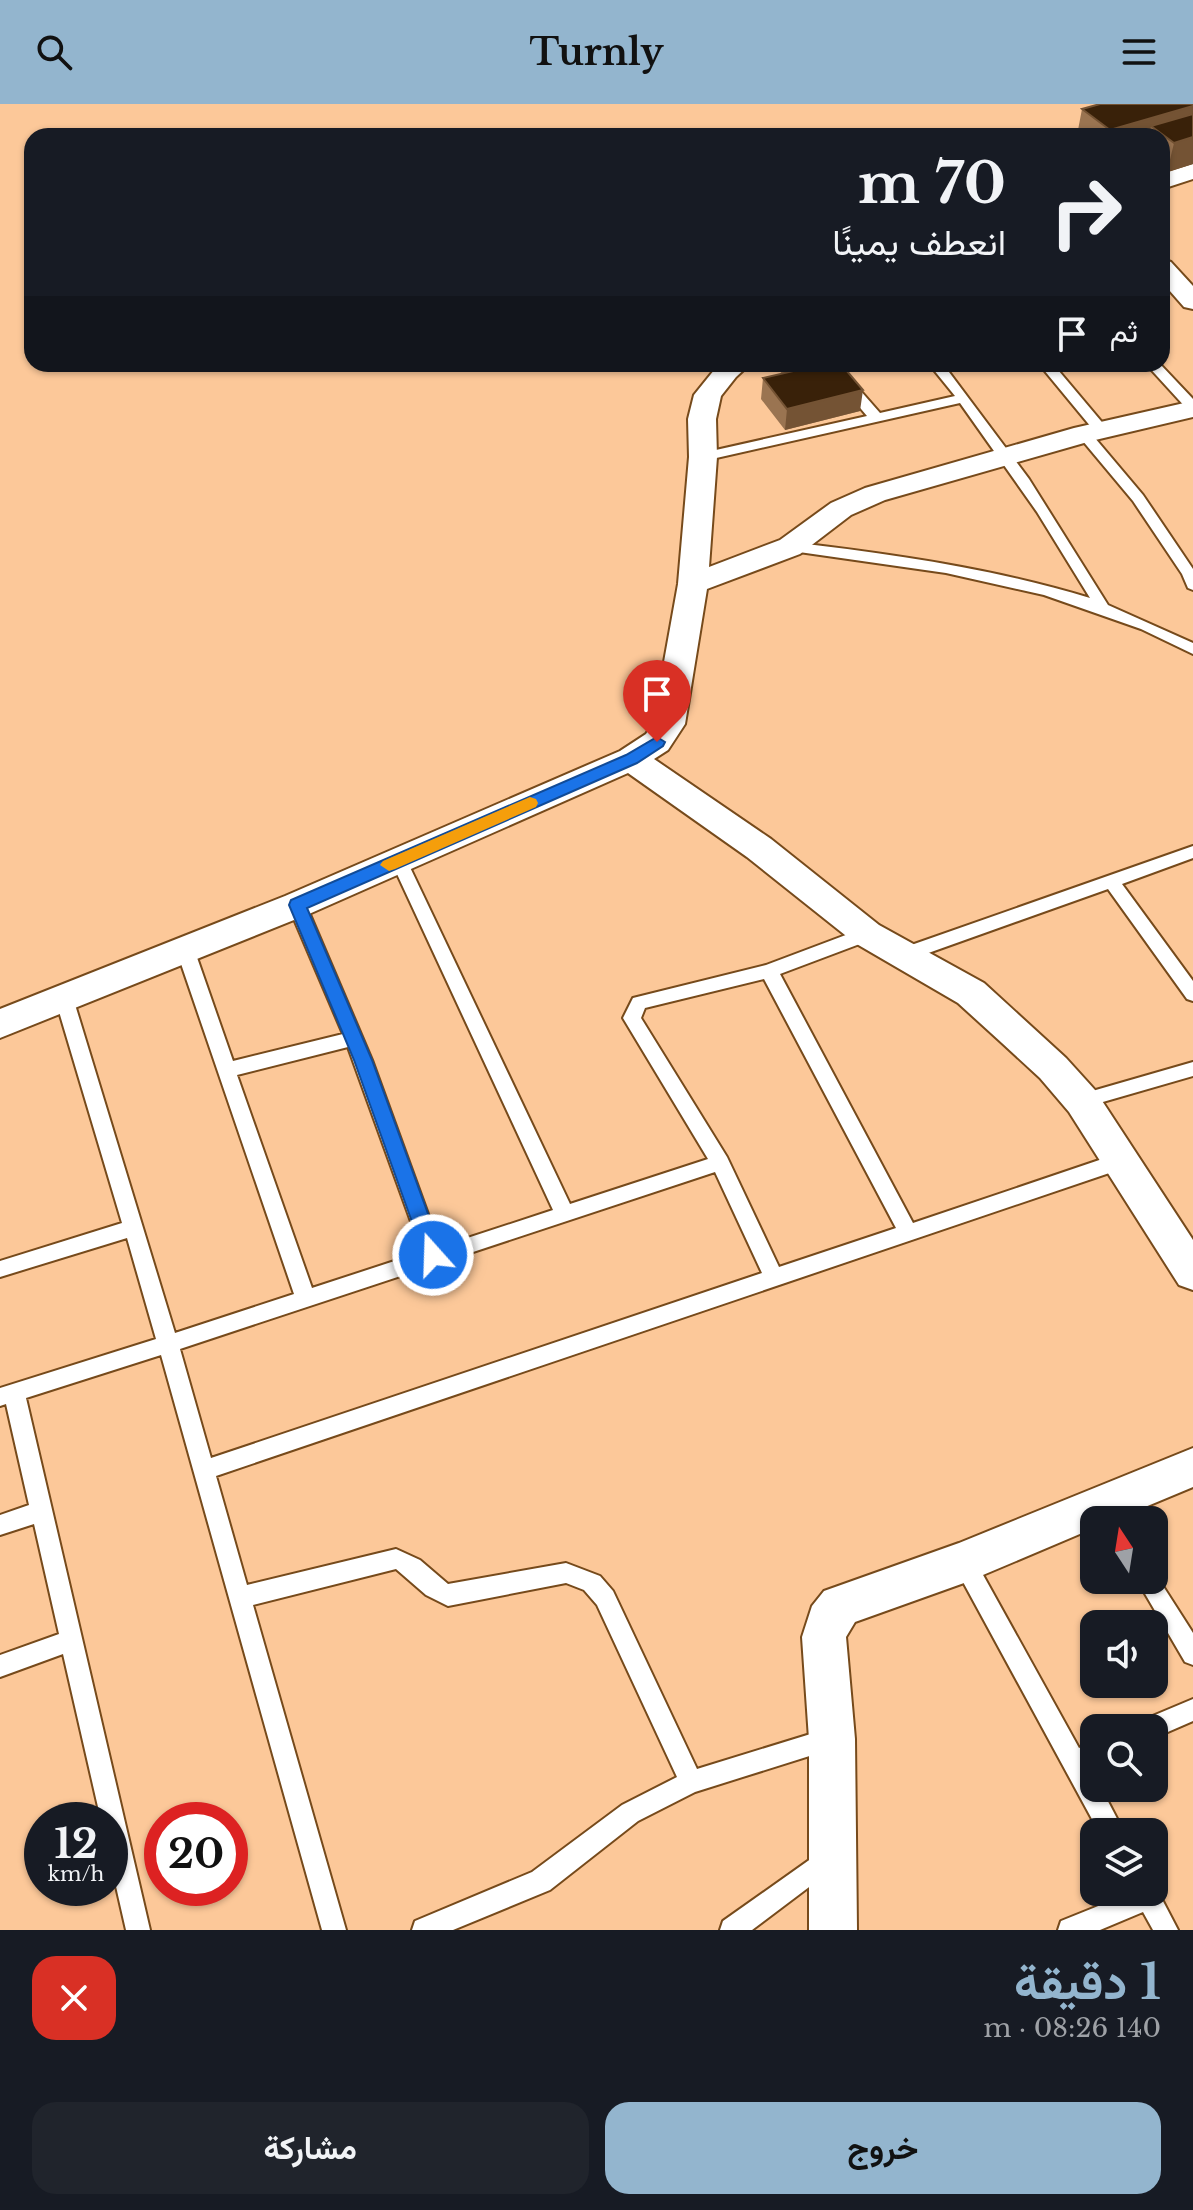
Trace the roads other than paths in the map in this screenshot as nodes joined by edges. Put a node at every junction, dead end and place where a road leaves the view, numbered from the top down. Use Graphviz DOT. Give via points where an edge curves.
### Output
graph roads {
  1 [pos="1193,171"];
  2 [pos="1170,179"];
  3 [pos="1170,276"];
  4 [pos="1193,301"];
  5 [pos="725,372"];
  6 [pos="837,372"];
  7 [pos="943,372"];
  8 [pos="1051,372"];
  9 [pos="1160,372"];
  10 [pos="964,398"];
  11 [pos="1193,408"];
  12 [pos="876,417"];
  13 [pos="1092,432"];
  14 [pos="703,457"];
  15 [pos="1010,458"];
  16 [pos="790,547"];
  17 [pos="693,584"];
  18 [pos="1193,585"];
  19 [pos="1102,607"];
  20 [pos="1193,649"];
  21 [pos="631,759"];
  22 [pos="1193,852"];
  23 [pos="399,861"];
  24 [pos="1111,881"];
  25 [pos="297,905"];
  26 [pos="867,934"];
  27 [pos="185,949"];
  28 [pos="906,954"];
  29 [pos="769,971"];
  30 [pos="1192,992"];
  31 [pos="64,998"];
  32 [pos="0,1024"];
  33 [pos="354,1038"];
  34 [pos="1193,1069"];
  35 [pos="227,1070"];
  36 [pos="1082,1101"];
  37 [pos="1120,1161"];
  38 [pos="720,1163"];
  39 [pos="564,1212"];
  40 [pos="134,1228"];
  41 [pos="908,1232"];
  42 [pos="433,1255"];
  43 [pos="0,1269"];
  44 [pos="1193,1273"];
  45 [pos="774,1277"];
  46 [pos="305,1298"];
  47 [pos="168,1344"];
  48 [pos="7,1394"];
  49 [pos="1193,1467"];
  50 [pos="204,1470"];
  51 [pos="1118,1506"];
  52 [pos="42,1511"];
  53 [pos="1080,1521"];
  54 [pos="0,1525"];
  55 [pos="964,1562"];
  56 [pos="1157,1594"];
  57 [pos="239,1598"];
  58 [pos="71,1640"];
  59 [pos="1193,1654"];
  60 [pos="0,1666"];
  61 [pos="1193,1710"];
  62 [pos="1168,1721"];
  63 [pos="832,1739"];
  64 [pos="1080,1750"];
  65 [pos="691,1782"];
  66 [pos="832,1855"];
  67 [pos="1123,1906"];
  68 [pos="1153,1906"];
  69 [pos="138,1930"];
  70 [pos="334,1930"];
  71 [pos="424,1930"];
  72 [pos="732,1930"];
  73 [pos="833,1930"];
  74 [pos="1070,1930"];
  75 [pos="1166,1930"];
  1 -- 2 [label="street"];
  3 -- 4 [label="street"];
  5 -- 14 [label="street" via="708,395 702,419"];
  6 -- 12 [label="lane"];
  7 -- 10 [label="lane"];
  8 -- 13 [label="lane"];
  9 -- 11 [label="lane"];
  10 -- 12 [label="lane"];
  10 -- 15 [label="lane"];
  11 -- 13 [label="street"];
  12 -- 14 [label="lane"];
  13 -- 15 [label="street"];
  13 -- 18 [label="lane"];
  14 -- 17 [label="street"];
  15 -- 16 [label="street" via="875,494 841,509"];
  15 -- 19 [label="lane"];
  16 -- 17 [label="street"];
  16 -- 19 [label="lane" via="984,576"];
  17 -- 21 [label="street" via="669,724 657,742"];
  19 -- 20 [label="lane"];
  21 -- 23 [label="street"];
  21 -- 26 [label="street" via="759,848"];
  22 -- 24 [label="lane"];
  23 -- 25 [label="street"];
  23 -- 39 [label="lane"];
  24 -- 28 [label="lane"];
  24 -- 30 [label="lane"];
  25 -- 27 [label="street"];
  25 -- 33 [label="lane"];
  26 -- 28 [label="street"];
  26 -- 29 [label="lane"];
  27 -- 31 [label="street"];
  27 -- 35 [label="lane"];
  28 -- 36 [label="street" via="971,993"];
  29 -- 38 [label="lane" via="639,1003 632,1018"];
  29 -- 41 [label="lane"];
  31 -- 32 [label="street"];
  31 -- 40 [label="lane"];
  33 -- 35 [label="lane"];
  33 -- 42 [label="lane"];
  34 -- 36 [label="lane"];
  35 -- 46 [label="lane"];
  36 -- 37 [label="street"];
  37 -- 41 [label="lane"];
  37 -- 44 [label="street"];
  38 -- 39 [label="lane"];
  38 -- 45 [label="lane"];
  39 -- 42 [label="lane"];
  40 -- 43 [label="lane"];
  40 -- 47 [label="lane"];
  41 -- 45 [label="lane"];
  42 -- 46 [label="lane"];
  45 -- 50 [label="lane"];
  46 -- 47 [label="lane"];
  47 -- 48 [label="lane"];
  47 -- 50 [label="lane"];
  48 -- 52 [label="lane"];
  49 -- 51 [label="street"];
  50 -- 57 [label="lane"];
  52 -- 54 [label="lane"];
  52 -- 58 [label="lane"];
  53 -- 55 [label="street"];
  55 -- 63 [label="street" via="840,1606 828,1621 824,1637"];
  55 -- 64 [label="lane"];
  56 -- 59 [label="lane"];
  57 -- 65 [label="lane" via="396,1559 410,1563 436,1592 448,1595 566,1573 592,1583 605,1598"];
  57 -- 70 [label="lane"];
  58 -- 60 [label="lane"];
  58 -- 69 [label="lane"];
  61 -- 62 [label="lane"];
  63 -- 65 [label="lane"];
  63 -- 66 [label="street"];
  65 -- 71 [label="lane" via="630,1813 541,1881"];
  66 -- 72 [label="lane"];
  66 -- 73 [label="street"];
  67 -- 74 [label="lane"];
  68 -- 75 [label="lane"];
}
